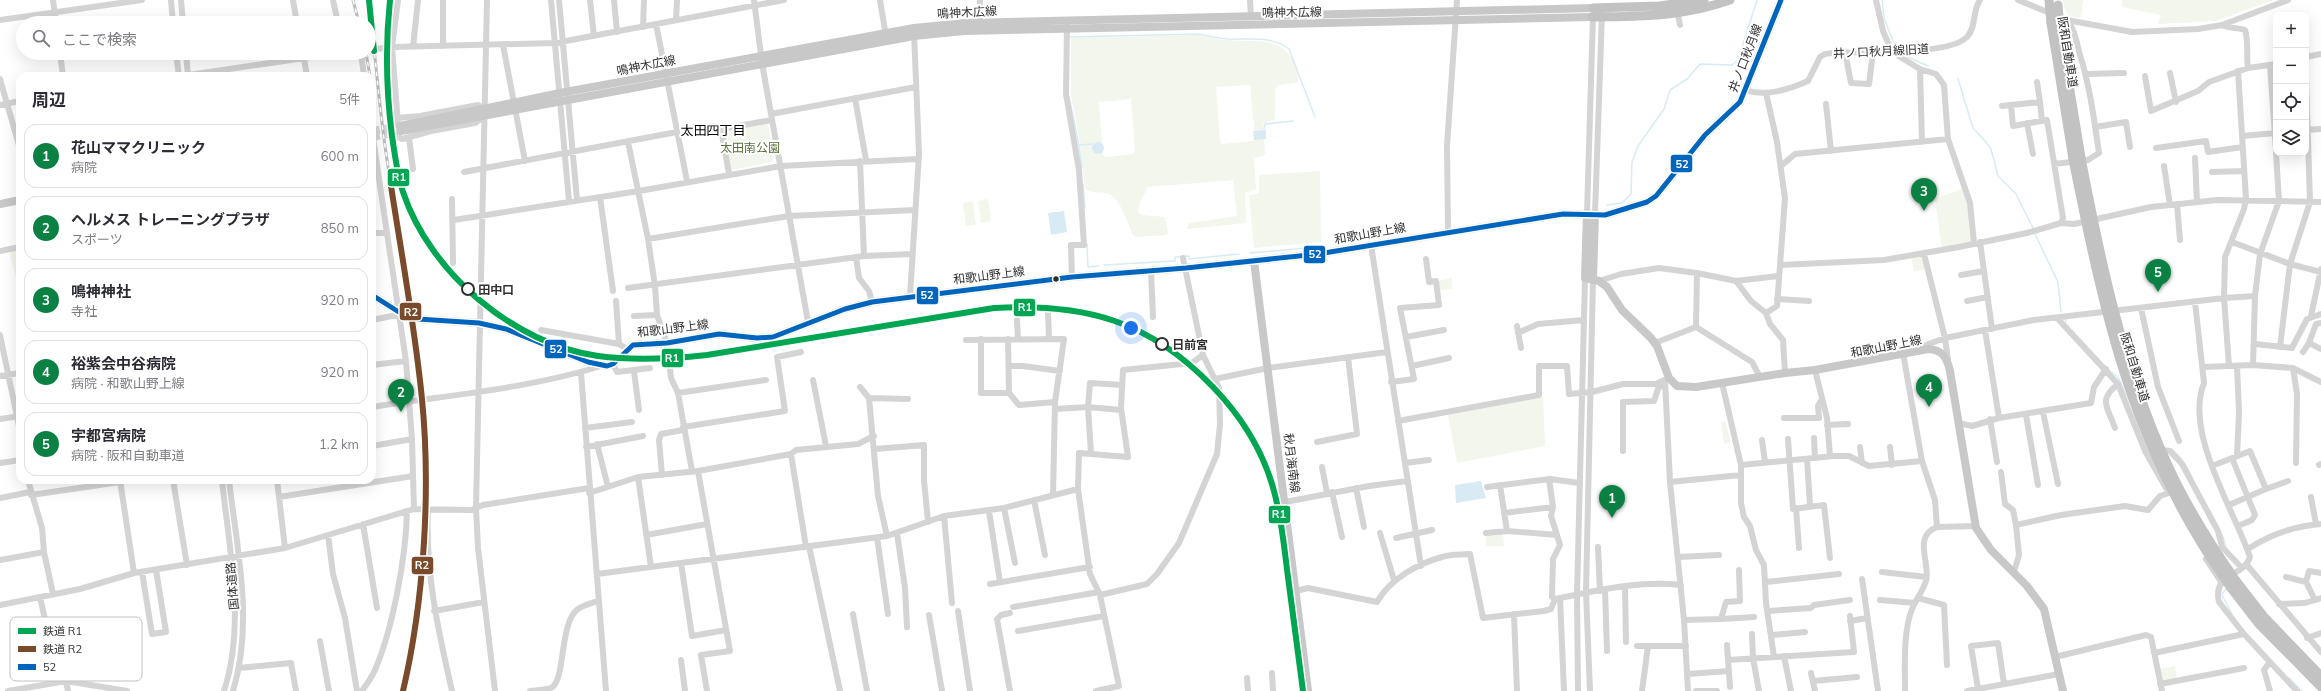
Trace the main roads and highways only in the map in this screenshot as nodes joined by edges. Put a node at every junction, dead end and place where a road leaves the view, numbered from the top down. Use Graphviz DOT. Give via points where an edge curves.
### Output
graph roads {
  1 [pos="1704,0"];
  2 [pos="1730,0"];
  3 [pos="1781,0"];
  4 [pos="2049,0"];
  5 [pos="2058,2"];
  6 [pos="1676,6"];
  7 [pos="1597,13"];
  8 [pos="1456,16"];
  9 [pos="1066,25"];
  10 [pos="914,32"];
  11 [pos="399,125"];
  12 [pos="2077,159"];
  13 [pos="16,201"];
  14 [pos="0,204"];
  15 [pos="1591,214"];
  16 [pos="1254,262"];
  17 [pos="376,298"];
  18 [pos="2234,585"];
  19 [pos="2321,676"];
  20 [pos="2321,687"];
  21 [pos="1308,691"];
  22 [pos="2063,691"];
  1 -- 6 [label="highway"];
  2 -- 6 [label="highway" via="1701,10"];
  3 -- 15 [label="main road, 井ノ口秋月線" via="1740,102 1705,135 1656,196 1647,202 1605,215"];
  4 -- 12 [label="highway, 阪和自動車道, bridge" via="2051,23"];
  5 -- 12 [label="highway, 阪和自動車道, bridge"];
  6 -- 7 [label="highway"];
  7 -- 8 [label="main road, 鳴神木広線"];
  8 -- 9 [label="main road, 鳴神木広線"];
  8 -- 9 [label="main road, 鳴神木広線" via="1251,17"];
  9 -- 10 [label="main road, 鳴神木広線" via="964,32"];
  9 -- 10 [label="main road, 鳴神木広線" via="980,23"];
  10 -- 11 [label="main road, 鳴神木広線" via="484,112"];
  12 -- 18 [label="highway, 阪和自動車道, bridge" via="2095,268 2131,399 2177,504 2210,558"];
  13 -- 14 [label="main road"];
  15 -- 16 [label="main road, 和歌山野上線" via="1563,214 1371,246"];
  15 -- 22 [label="main road, 和歌山野上線" via="1592,280 1607,287 1622,310 1655,343 1667,379 1677,386 1814,370 1936,350 1948,360 1976,526 1991,550 2027,586 2044,609"];
  16 -- 17 [label="main road, 和歌山野上線" via="1072,277 872,302 808,322 773,337 719,334 668,343 638,344 627,349 613,364 601,366 516,332 479,324 418,319 399,313"];
  16 -- 21 [label="main road, 秋月海南線"];
  18 -- 19 [label="highway, 阪和自動車道"];
  18 -- 20 [label="highway, 阪和自動車道" via="2258,623"];
}
